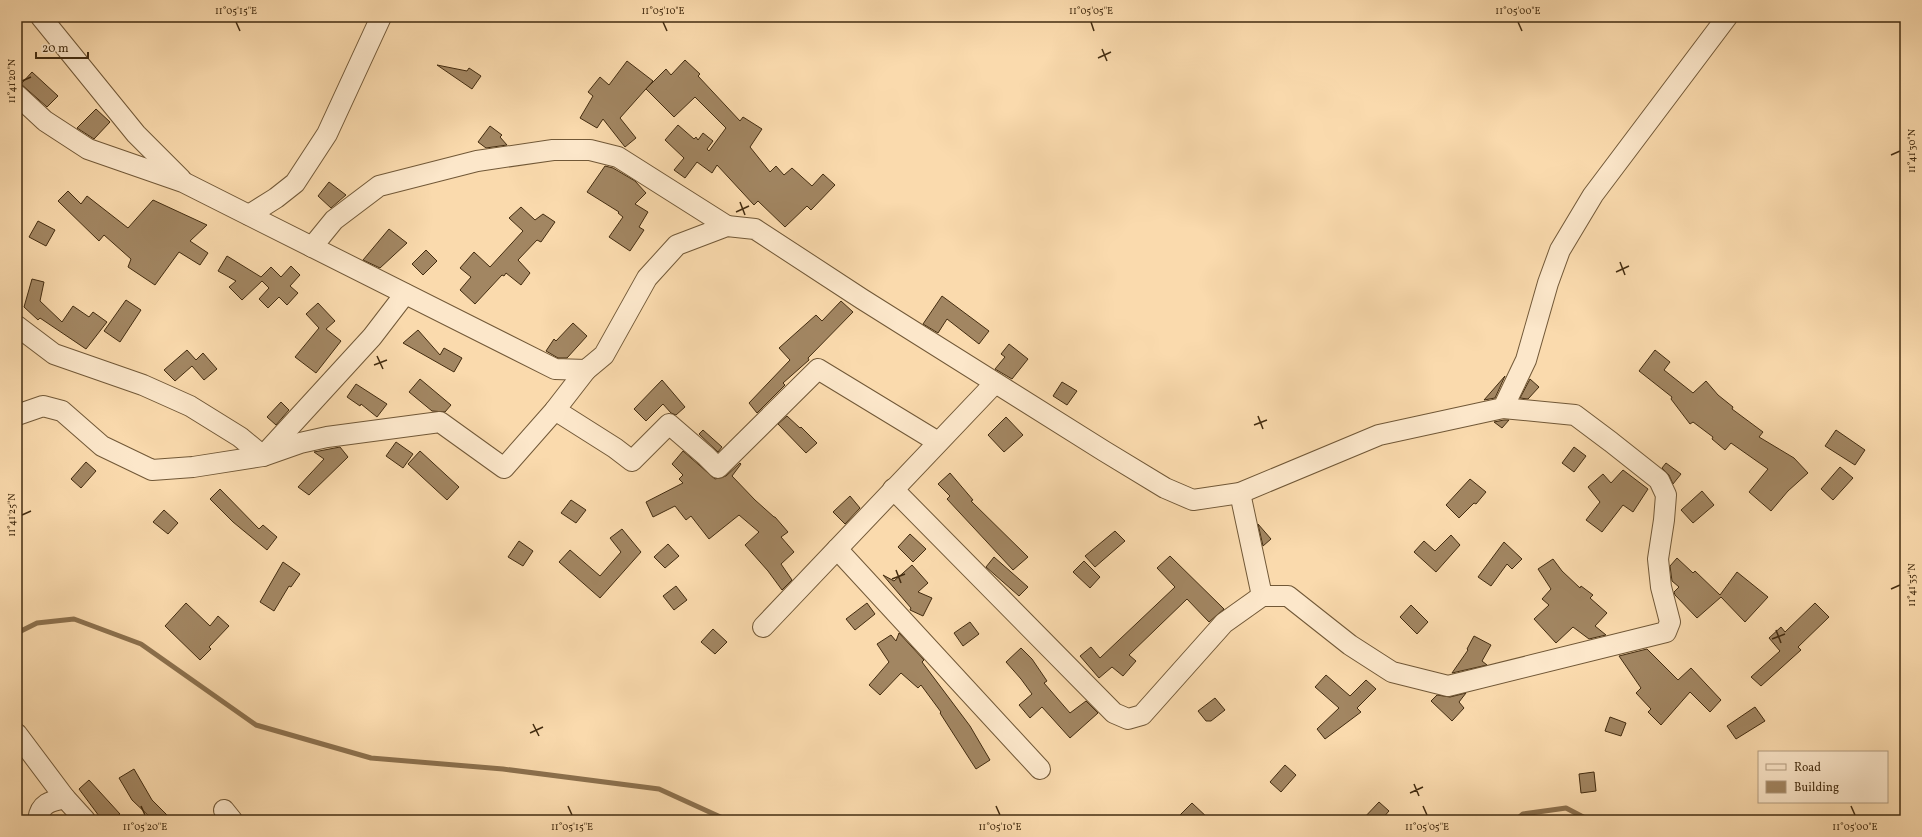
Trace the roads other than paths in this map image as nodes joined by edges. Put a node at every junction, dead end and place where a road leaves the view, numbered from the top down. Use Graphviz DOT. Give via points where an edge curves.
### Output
graph roads {
  1 [pos="41,17"];
  2 [pos="381,17"];
  3 [pos="1727,17"];
  4 [pos="17,95"];
  5 [pos="184,182"];
  6 [pos="249,215"];
  7 [pos="727,226"];
  8 [pos="312,247"];
  9 [pos="405,294"];
  10 [pos="17,326"];
  11 [pos="586,370"];
  12 [pos="995,382"];
  13 [pos="1503,408"];
  14 [pos="555,410"];
  15 [pos="17,415"];
  16 [pos="938,442"];
  17 [pos="263,456"];
  18 [pos="892,489"];
  19 [pos="1240,493"];
  20 [pos="837,548"];
  21 [pos="1262,596"];
  22 [pos="763,627"];
  23 [pos="17,734"];
  24 [pos="1040,769"];
  25 [pos="65,798"];
  26 [pos="38,820"];
  27 [pos="85,820"];
  1 -- 5 [label="street" via="136,134"];
  2 -- 6 [label="street" via="327,134 295,183"];
  3 -- 13 [label="street" via="1593,195 1560,250 1526,360"];
  4 -- 5 [label="street" via="45,121 88,149"];
  5 -- 6 [label="street"];
  6 -- 8 [label="street"];
  7 -- 8 [label="street" via="618,156 590,150 553,150 478,161 379,186 334,220"];
  7 -- 11 [label="street" via="677,245 647,278 604,355"];
  7 -- 12 [label="street" via="755,228"];
  8 -- 9 [label="street"];
  9 -- 11 [label="street" via="554,369"];
  9 -- 17 [label="street" via="372,337"];
  10 -- 17 [label="street" via="54,354 143,385 190,406 240,437"];
  11 -- 14 [label="street"];
  12 -- 16 [label="street"];
  12 -- 19 [label="street" via="1165,488 1193,500"];
  13 -- 19 [label="street" via="1379,435"];
  13 -- 21 [label="street" via="1575,416 1659,480 1666,495 1658,559 1661,587 1670,622 1666,632 1448,686 1392,672 1350,645 1288,596"];
  14 -- 16 [label="street" via="632,461 669,424 718,468 818,369"];
  14 -- 17 [label="street" via="504,468 440,422 327,437"];
  15 -- 17 [label="street" via="43,406 62,411 102,446 152,470 193,467"];
  16 -- 18 [label="street"];
  18 -- 20 [label="street"];
  18 -- 21 [label="street" via="1114,713 1128,719 1142,715 1224,623"];
  19 -- 21 [label="street"];
  20 -- 22 [label="street"];
  20 -- 24 [label="street"];
  23 -- 25 [label="street"];
  25 -- 26 [label="street" via="49,801 39,813"];
  25 -- 27 [label="street"];
}
